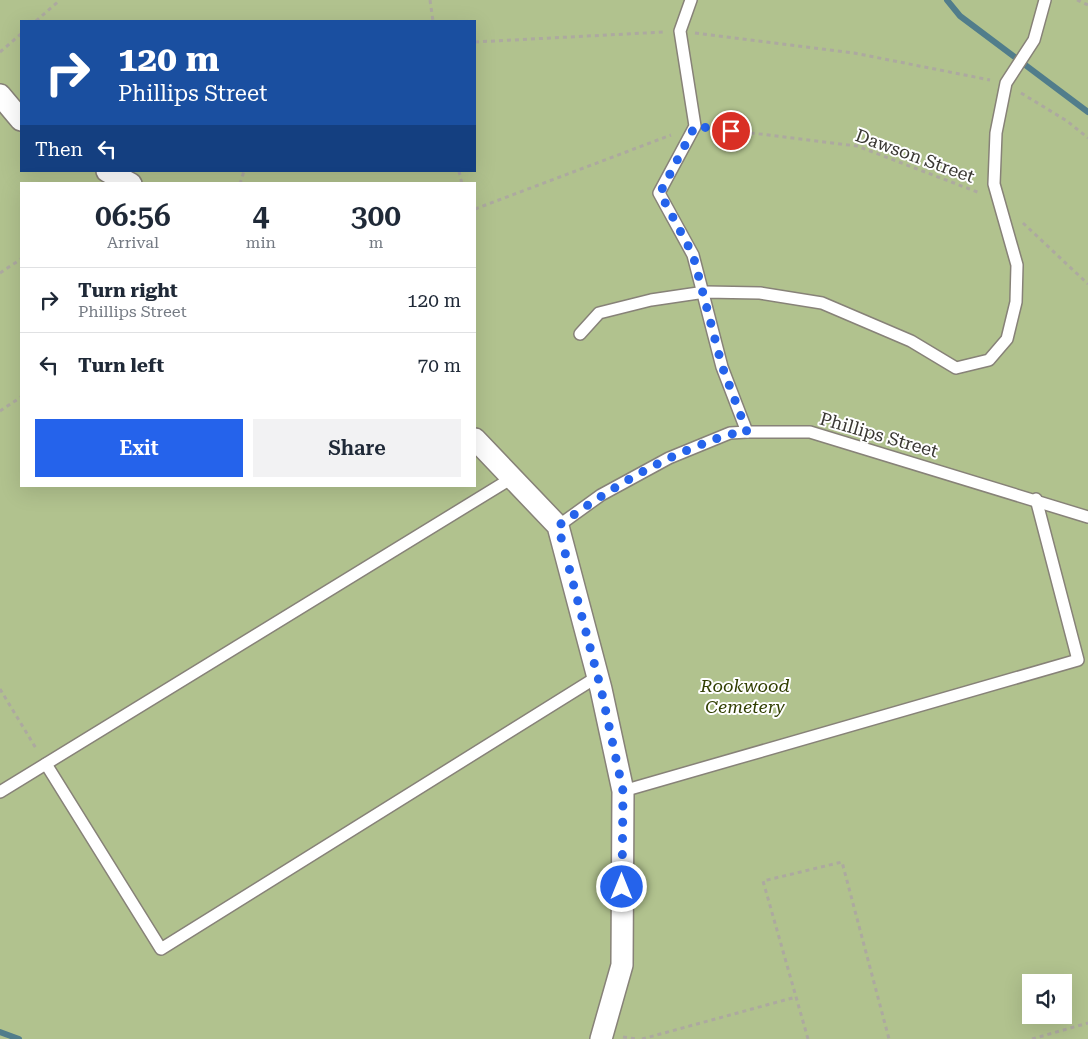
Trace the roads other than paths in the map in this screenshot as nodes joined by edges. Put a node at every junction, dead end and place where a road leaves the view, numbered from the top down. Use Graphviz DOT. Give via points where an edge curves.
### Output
graph roads {
  1 [pos="691,0"];
  2 [pos="1045,0"];
  3 [pos="0,95"];
  4 [pos="20,119"];
  5 [pos="109,172"];
  6 [pos="127,182"];
  7 [pos="705,292"];
  8 [pos="580,334"];
  9 [pos="747,432"];
  10 [pos="476,440"];
  11 [pos="512,478"];
  12 [pos="1036,500"];
  13 [pos="1088,517"];
  14 [pos="558,526"];
  15 [pos="597,677"];
  16 [pos="46,764"];
  17 [pos="623,791"];
  18 [pos="0,792"];
  19 [pos="601,1039"];
  1 -- 7 [label="lane" via="680,31 695,126 660,193 693,255"];
  2 -- 7 [label="lane" via="1034,40 1009,79 996,133 994,184 1017,265 1016,302 1007,339 989,360 956,368 911,341 822,303 760,294"];
  3 -- 4 [label="street"];
  5 -- 6 [label="street"];
  7 -- 8 [label="lane" via="651,300 599,313"];
  7 -- 9 [label="lane" via="722,366"];
  9 -- 12 [label="lane, Phillips Street" via="810,432"];
  9 -- 14 [label="lane, Phillips Street" via="730,433 669,458 600,496"];
  10 -- 11 [label="street"];
  11 -- 14 [label="street"];
  11 -- 16 [label="lane"];
  12 -- 13 [label="lane, Phillips Street"];
  12 -- 17 [label="lane" via="1078,660"];
  14 -- 15 [label="street"];
  15 -- 16 [label="lane" via="161,949"];
  15 -- 17 [label="street"];
  16 -- 18 [label="lane"];
  17 -- 19 [label="street" via="622,965"];
}
